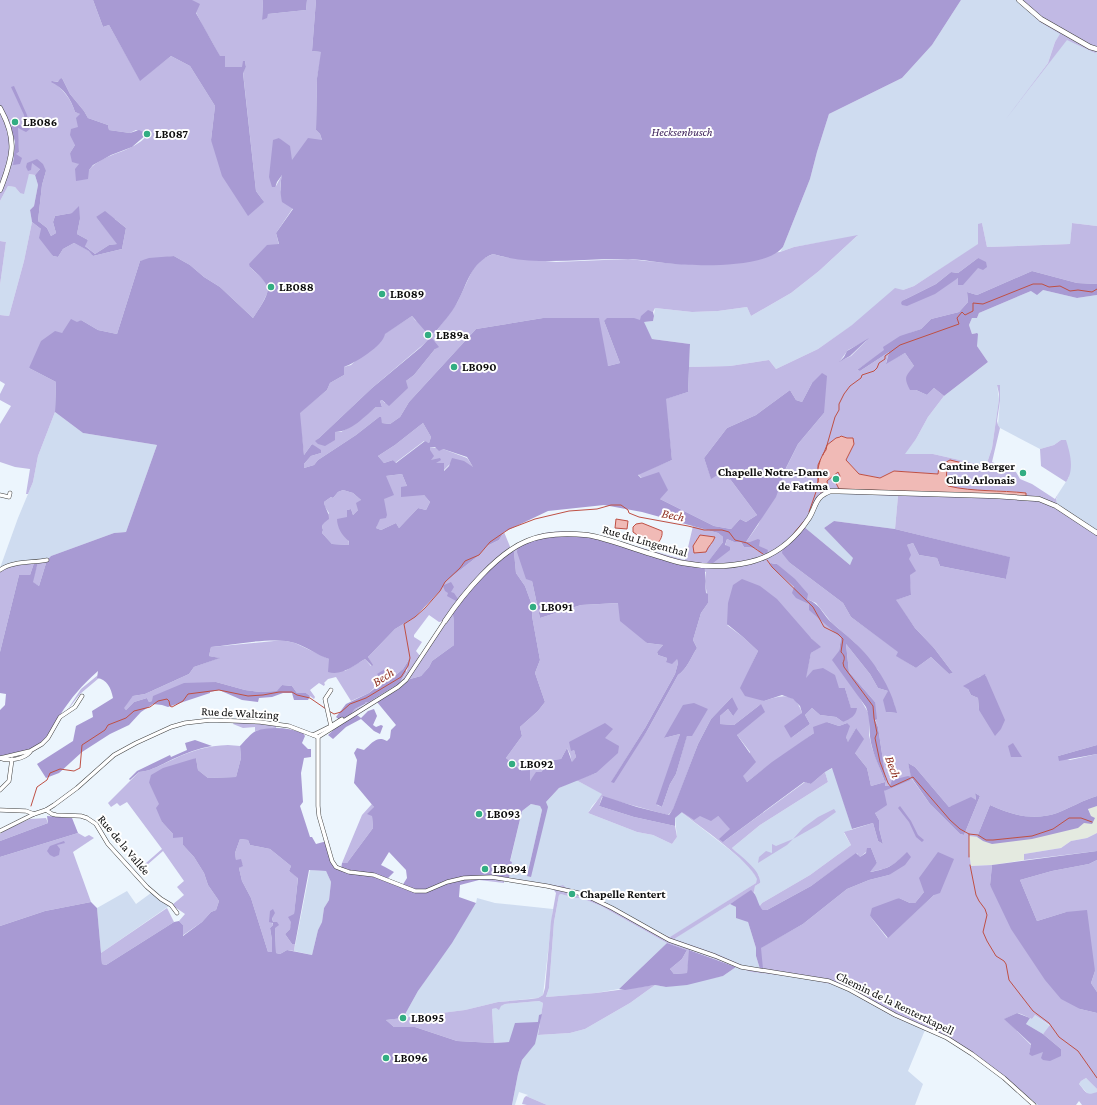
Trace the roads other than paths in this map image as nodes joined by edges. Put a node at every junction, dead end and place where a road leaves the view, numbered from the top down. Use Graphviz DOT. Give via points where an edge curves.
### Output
graph roads {
  1 [pos="1019,0"];
  2 [pos="1097,49"];
  3 [pos="0,108"];
  4 [pos="0,190"];
  5 [pos="10,492"];
  6 [pos="0,495"];
  7 [pos="1097,533"];
  8 [pos="47,560"];
  9 [pos="0,570"];
  10 [pos="445,621"];
  11 [pos="331,690"];
  12 [pos="82,696"];
  13 [pos="352,715"];
  14 [pos="331,726"];
  15 [pos="313,735"];
  16 [pos="318,737"];
  17 [pos="30,751"];
  18 [pos="0,758"];
  19 [pos="12,759"];
  20 [pos="0,790"];
  21 [pos="0,810"];
  22 [pos="46,810"];
  23 [pos="34,814"];
  24 [pos="0,831"];
  25 [pos="177,913"];
  26 [pos="1034,1105"];
  1 -- 2 [label="street" via="1041,20"];
  3 -- 4 [label="street" via="10,128 12,147 8,170"];
  5 -- 6 [label="street" via="9,497"];
  7 -- 10 [label="street, Rue du Lingenthal" via="1056,506 1039,499 831,491 821,495 803,526 783,547 748,562 723,565 684,563 597,537 574,534 526,541 484,573"];
  8 -- 9 [label="street" via="10,565"];
  10 -- 13 [label="street" via="406,680"];
  11 -- 14 [label="street" via="325,698"];
  12 -- 17 [label="street" via="75,707 60,717 48,738"];
  13 -- 14 [label="street"];
  13 -- 16 [label="street"];
  14 -- 15 [label="street"];
  15 -- 16 [label="street, Rue de Waltzing"];
  15 -- 22 [label="street, Rue de Waltzing" via="289,726 260,722 211,720 185,723 114,755 77,788"];
  16 -- 26 [label="street, Chemin de la Rentertkapell" via="319,816 336,867 349,872 374,875 415,891 426,891 464,878 491,877 583,894 669,940 745,968 838,984 895,1015 947,1038 1004,1078"];
  17 -- 18 [label="street"];
  17 -- 19 [label="street" via="26,756"];
  18 -- 19 [label="street"];
  19 -- 20 [label="street" via="9,781"];
  21 -- 23 [label="street" via="26,811"];
  22 -- 23 [label="street, Rue de Waltzing"];
  22 -- 25 [label="street, Rue de la Vallée" via="56,815 82,816 91,820 108,844 147,887 171,905"];
  23 -- 24 [label="street, Rue de Waltzing"];
}
